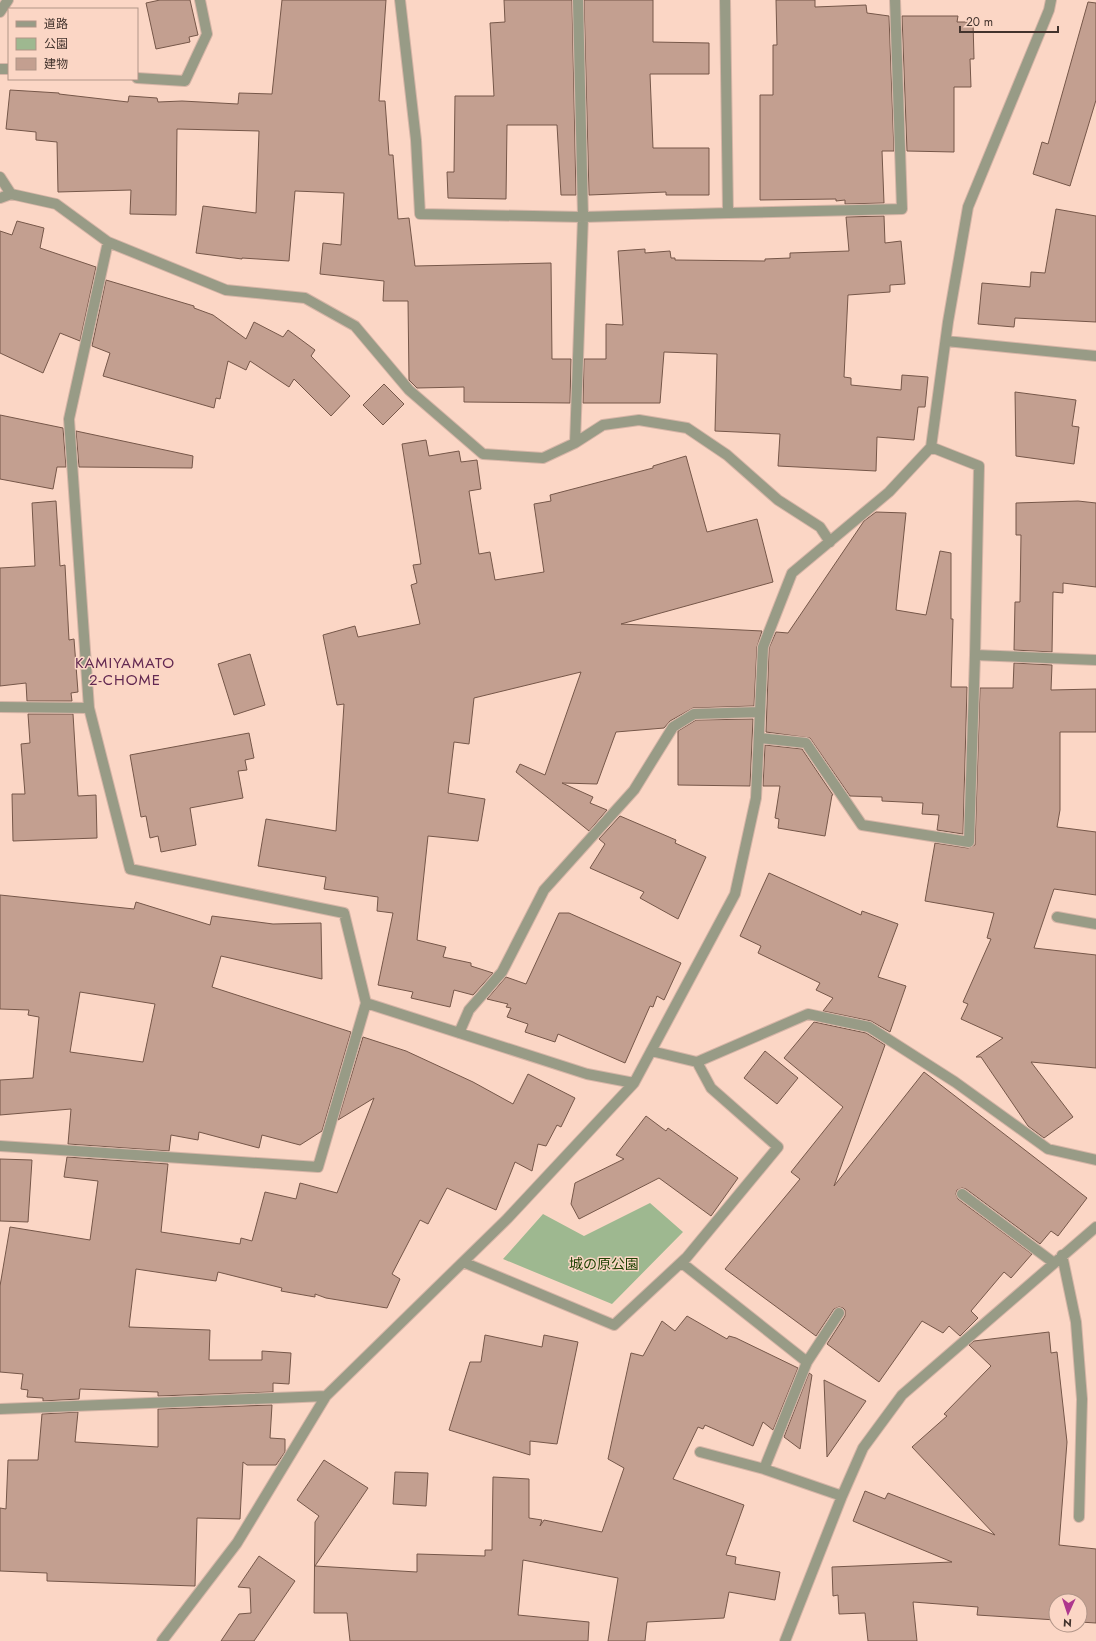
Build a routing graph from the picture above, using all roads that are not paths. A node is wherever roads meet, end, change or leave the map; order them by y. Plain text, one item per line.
1 (8, 0) edge
2 (200, 0) edge
3 (400, 0) edge
4 (578, 0) edge
5 (725, 0) edge
6 (895, 0) edge
7 (1051, 0) edge
8 (0, 12) edge
9 (138, 78) edge
10 (0, 177) edge
11 (11, 194) junction
12 (0, 198) edge
13 (728, 213) junction
14 (583, 217) junction
15 (108, 242) junction
16 (946, 341) junction
17 (1096, 356) edge
18 (575, 442) junction
19 (931, 447) junction
20 (830, 542) junction
21 (975, 655) junction
22 (1096, 660) edge
23 (0, 707) edge
24 (90, 708) junction
25 (760, 712) junction
26 (759, 738) junction
27 (1057, 917) dead end
28 (1096, 924) edge
29 (366, 1003) junction
30 (459, 1033) junction
31 (651, 1051) junction
32 (698, 1062) junction
33 (634, 1083) junction
34 (0, 1146) edge
35 (1096, 1160) edge
36 (962, 1194) dead end
37 (1096, 1226) edge
38 (689, 1255) junction
39 (1062, 1255) junction
40 (463, 1262) junction
41 (1054, 1263) junction
42 (839, 1314) dead end
43 (807, 1362) junction
44 (326, 1396) junction
45 (0, 1410) edge
46 (700, 1452) dead end
47 (764, 1469) junction
48 (842, 1496) junction
49 (1079, 1517) dead end
50 (162, 1641) edge
51 (785, 1641) edge

1 - 8 street
2 - 9 street
3 - 14 street
4 - 14 street
5 - 13 street
6 - 13 street
7 - 16 street
10 - 11 street
11 - 12 street
11 - 15 street
13 - 14 street
14 - 18 street
15 - 18 street
15 - 24 street
16 - 17 street
16 - 19 street
18 - 20 street
19 - 20 street
19 - 21 street
20 - 25 street
21 - 22 street
21 - 26 street
23 - 24 street
24 - 29 street
25 - 26 street
25 - 30 street
26 - 31 street
27 - 28 street
29 - 30 street
29 - 34 street
30 - 33 street
31 - 32 street
31 - 33 street
32 - 35 street
32 - 38 street
33 - 40 street
36 - 41 street
37 - 39 street
38 - 40 street
38 - 43 street
39 - 41 street
39 - 49 street
40 - 44 street
41 - 48 street
42 - 43 street
43 - 47 street
44 - 45 street
44 - 50 street
46 - 47 street
47 - 48 street
48 - 51 street

